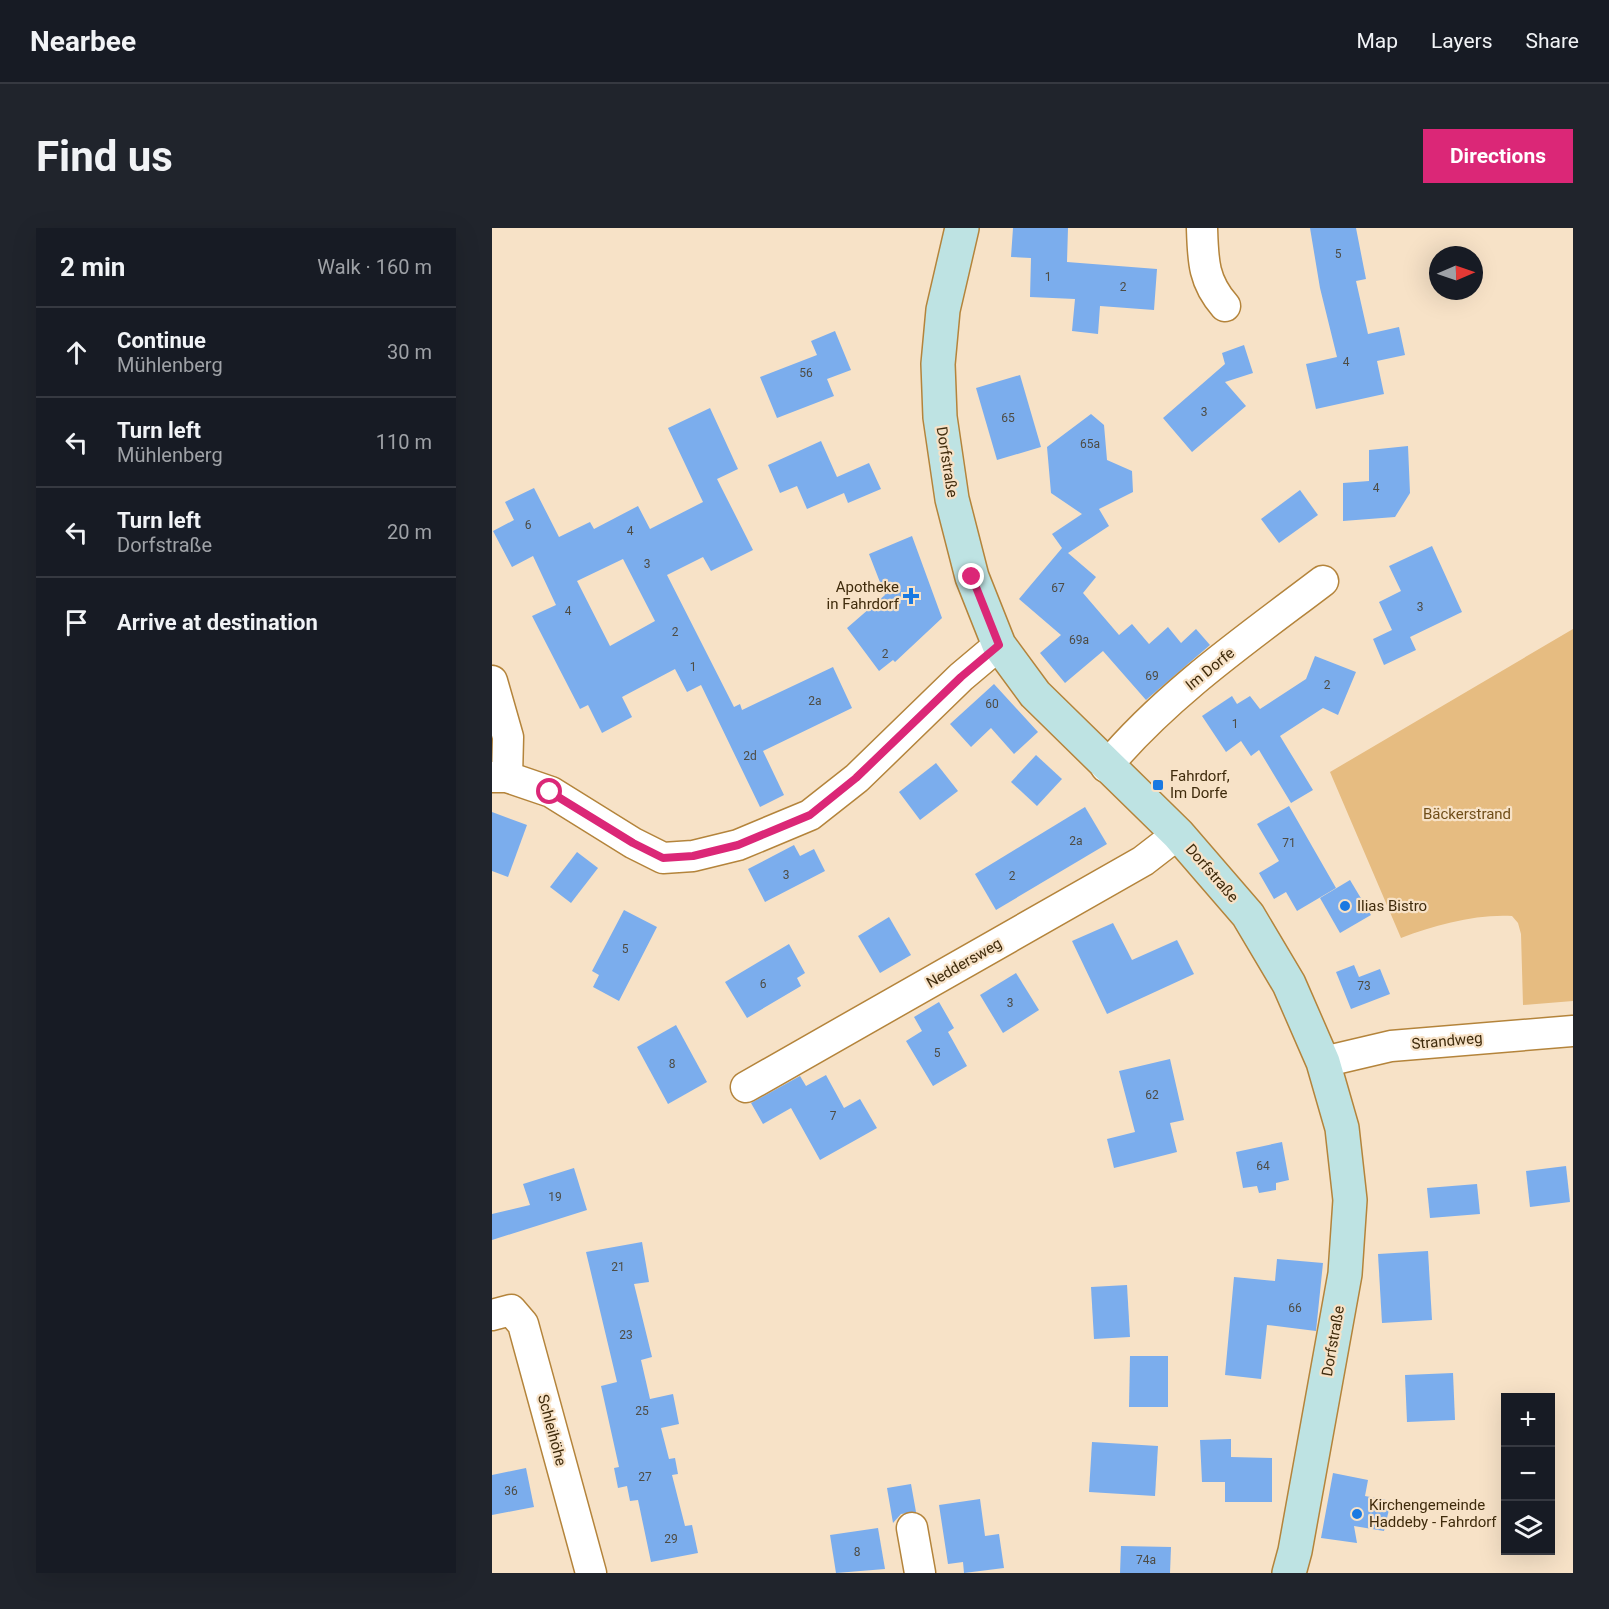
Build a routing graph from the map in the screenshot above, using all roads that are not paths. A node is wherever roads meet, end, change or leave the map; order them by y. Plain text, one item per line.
1 (962, 228) edge
2 (1202, 228) edge
3 (1225, 306) dead end
4 (1323, 581) dead end
5 (999, 645) junction
6 (492, 681) edge
7 (1107, 767) junction
8 (499, 777) edge
9 (1178, 834) junction
10 (1573, 1031) edge
11 (1323, 1062) junction
12 (746, 1087) dead end
13 (492, 1315) edge
14 (912, 1528) dead end
15 (591, 1573) edge
16 (920, 1573) edge
17 (1289, 1573) edge

1 - 5 street, Dorfstraße
2 - 3 street
4 - 7 street, Im Dorfe
5 - 7 street, Dorfstraße
5 - 8 street
6 - 8 street
7 - 9 street, Dorfstraße
9 - 11 street, Dorfstraße
9 - 12 street, Neddersweg
10 - 11 street, Strandweg
11 - 17 street, Dorfstraße
13 - 15 street, Schleihöhe
14 - 16 street

